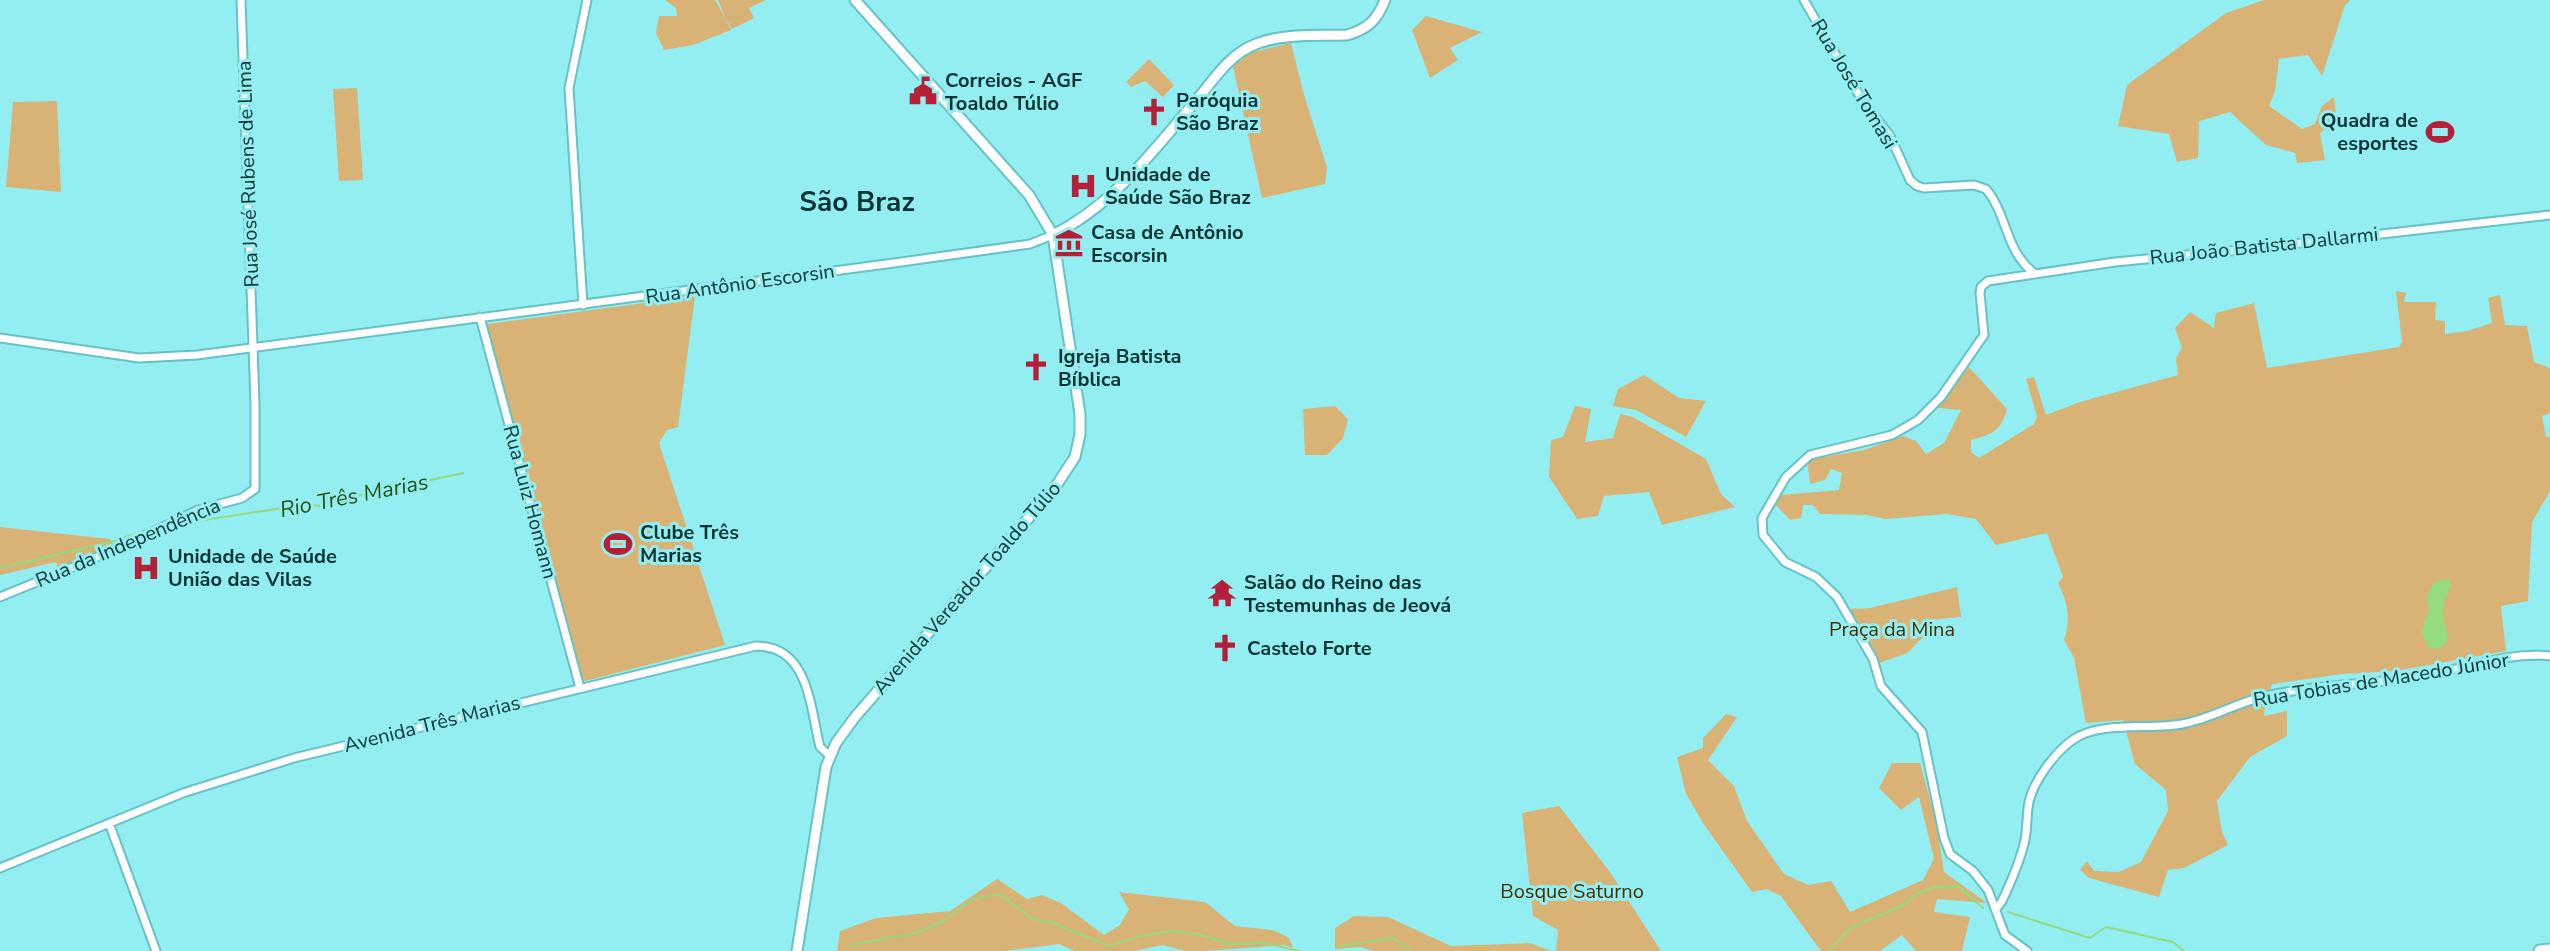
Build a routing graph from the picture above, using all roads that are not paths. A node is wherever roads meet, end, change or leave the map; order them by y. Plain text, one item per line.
1 (241, 0) edge
2 (587, 0) edge
3 (855, 0) edge
4 (1385, 0) edge
5 (1804, 0) edge
6 (2550, 215) edge
7 (1053, 235) junction
8 (2023, 265) junction
9 (2034, 273) junction
10 (2018, 276) junction
11 (583, 305) junction
12 (480, 317) junction
13 (0, 338) edge
14 (253, 348) junction
15 (255, 489) joint
16 (0, 597) edge
17 (2550, 656) edge
18 (580, 688) junction
19 (831, 753) junction
20 (109, 823) junction
21 (0, 868) edge
22 (1996, 909) junction
23 (2550, 950) edge
24 (156, 951) edge
25 (797, 951) edge
26 (2027, 951) edge
27 (2540, 951) edge

1 - 14 street, Rua José Rubens de Lima
2 - 11 street
3 - 7 main road, Avenida Vereador Toaldo Túlio
4 - 7 main road, Rua Antônio Escorsin
5 - 8 street, Rua José Tomasi
6 - 9 street, Rua João Batista Dallarmi
7 - 11 street, Rua Antônio Escorsin
7 - 19 main road, Avenida Vereador Toaldo Túlio
8 - 9 street, Rua José Tomasi
8 - 10 street
9 - 10 street, Rua João Batista Dallarmi
10 - 22 street, Rua João Batista Dallarmi
11 - 12 street, Rua Antônio Escorsin
12 - 14 street, Rua Antônio Escorsin
12 - 18 street, Rua Luiz Homann
13 - 14 street, Rua Antônio Escorsin
14 - 15 street, Rua José Rubens de Lima
15 - 16 street, Rua da Independência
17 - 22 street, Rua Tobias de Macedo Júnior
18 - 19 street, Avenida Três Marias
18 - 20 street, Avenida Três Marias
19 - 25 main road, Avenida Vereador Toaldo Túlio
20 - 21 street, Avenida Três Marias
20 - 24 street
22 - 26 street
23 - 27 highway

